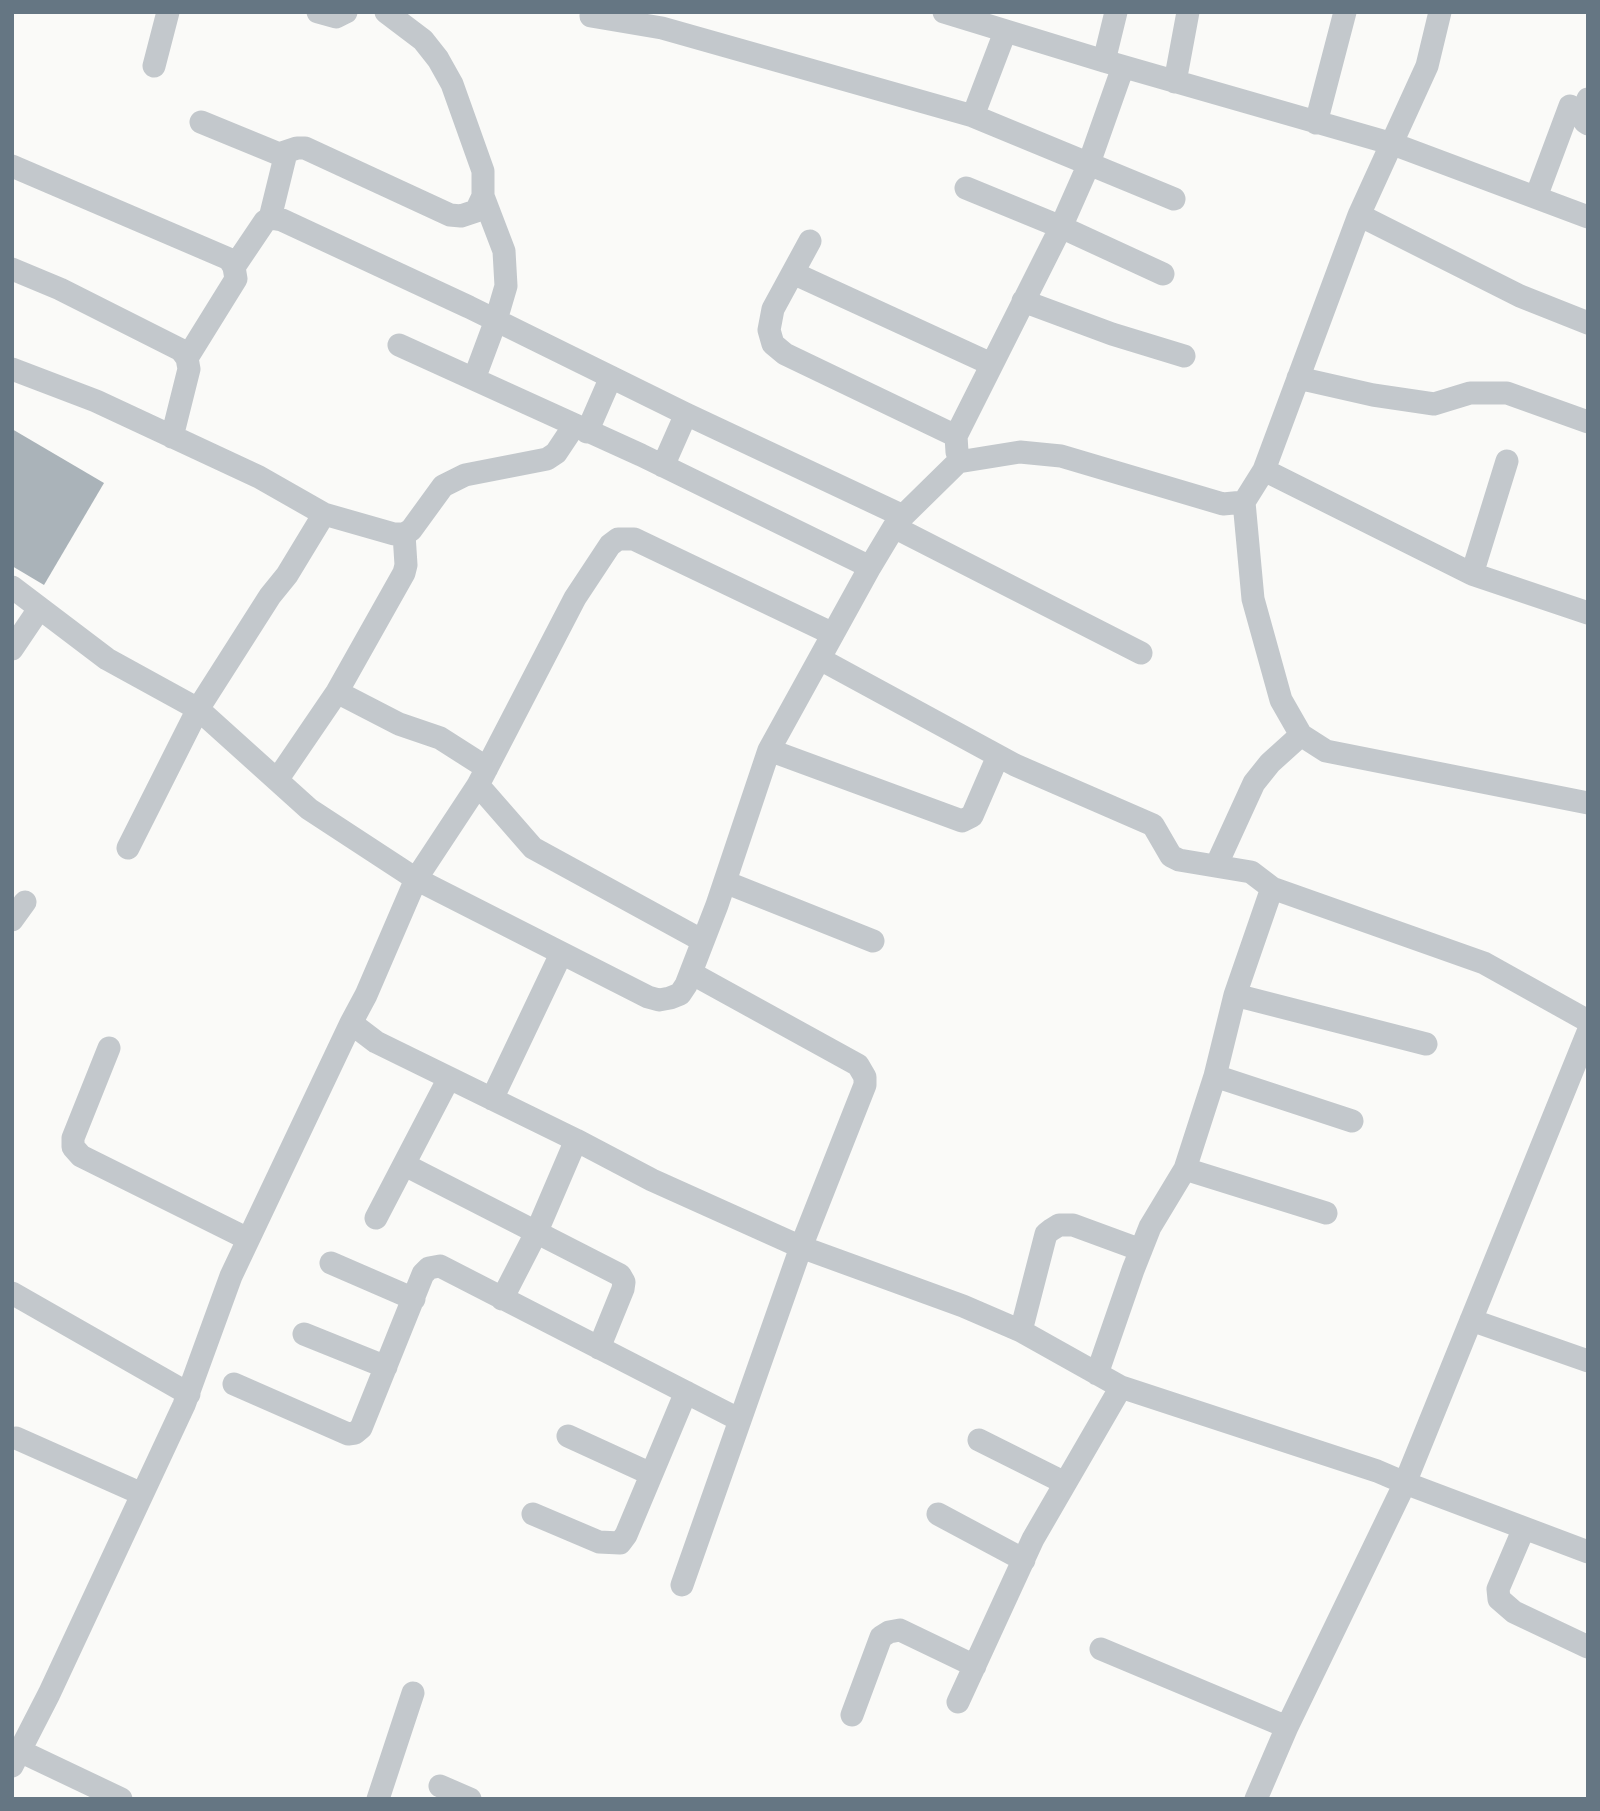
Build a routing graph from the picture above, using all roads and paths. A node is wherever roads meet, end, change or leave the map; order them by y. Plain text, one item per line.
1 (168, 12) edge
2 (318, 12) edge
3 (346, 12) edge
4 (386, 12) edge
5 (944, 12) edge
6 (1116, 12) edge
7 (1188, 12) edge
8 (1345, 12) edge
9 (1440, 12) edge
10 (591, 16) dead end
11 (977, 17) edge
12 (1005, 32) junction
13 (1113, 64) junction
14 (154, 66) dead end
15 (1175, 82) junction
16 (1579, 102) edge
17 (973, 117) junction
18 (201, 122) dead end
19 (1316, 123) junction
20 (1588, 124) edge
21 (1393, 144) junction
22 (286, 153) junction
23 (12, 166) edge
24 (1088, 166) junction
25 (967, 188) dead end
26 (483, 196) junction
27 (1536, 197) junction
28 (1174, 199) dead end
29 (1359, 215) junction
30 (1588, 217) edge
31 (270, 218) junction
32 (1061, 227) junction
33 (810, 241) dead end
34 (234, 267) junction
35 (12, 269) edge
36 (793, 273) junction
37 (1163, 274) dead end
38 (1023, 301) junction
39 (496, 320) junction
40 (1588, 323) edge
41 (399, 345) dead end
42 (1184, 356) dead end
43 (187, 358) junction
44 (990, 364) junction
45 (12, 369) edge
46 (611, 377) junction
47 (1298, 378) junction
48 (474, 380) junction
49 (686, 414) junction
50 (1588, 422) edge
51 (581, 429) junction
52 (172, 436) junction
53 (956, 436) junction
54 (1507, 461) dead end
55 (958, 462) junction
56 (663, 466) junction
57 (1264, 470) junction
58 (1244, 502) junction
59 (324, 514) junction
60 (899, 522) junction
61 (404, 534) junction
62 (870, 567) junction
63 (1472, 574) junction
64 (12, 587) edge
65 (40, 609) junction
66 (1588, 613) edge
67 (833, 634) junction
68 (12, 649) edge
69 (1141, 653) dead end
70 (820, 659) junction
71 (337, 692) junction
72 (198, 709) junction
73 (1301, 735) junction
74 (769, 750) junction
75 (998, 756) junction
76 (482, 776) junction
77 (276, 780) junction
78 (1588, 803) edge
79 (128, 848) dead end
80 (1216, 866) junction
81 (416, 879) junction
82 (725, 882) junction
83 (1272, 888) junction
84 (703, 941) junction
85 (873, 941) dead end
86 (561, 954) junction
87 (691, 973) junction
88 (1235, 995) junction
89 (1588, 1021) edge
90 (351, 1023) junction
91 (1588, 1032) edge
92 (1426, 1044) dead end
93 (109, 1048) dead end
94 (1214, 1076) junction
95 (449, 1078) junction
96 (492, 1099) junction
97 (1352, 1121) dead end
98 (576, 1140) junction
99 (405, 1165) junction
100 (1185, 1169) junction
101 (1326, 1213) dead end
102 (376, 1218) dead end
103 (537, 1231) junction
104 (248, 1238) junction
105 (801, 1247) junction
106 (1141, 1250) junction
107 (331, 1263) dead end
108 (12, 1293) edge
109 (502, 1298) junction
110 (414, 1299) junction
111 (1471, 1320) junction
112 (1021, 1331) junction
113 (304, 1334) dead end
114 (598, 1348) junction
115 (1588, 1361) edge
116 (386, 1367) junction
117 (1097, 1374) junction
118 (234, 1384) dead end
119 (1121, 1387) junction
120 (686, 1392) junction
121 (189, 1394) junction
122 (740, 1420) junction
123 (568, 1436) dead end
124 (16, 1438) dead end
125 (979, 1440) dead end
126 (652, 1474) junction
127 (1065, 1483) junction
128 (1405, 1483) junction
129 (142, 1494) junction
130 (533, 1514) dead end
131 (938, 1514) dead end
132 (1524, 1528) junction
133 (1588, 1552) edge
134 (1024, 1560) junction
135 (682, 1585) dead end
136 (1588, 1647) edge
137 (1101, 1649) dead end
138 (975, 1666) junction
139 (413, 1693) dead end
140 (958, 1702) dead end
141 (852, 1715) dead end
142 (1287, 1727) junction
143 (16, 1758) edge
144 (440, 1786) dead end
145 (121, 1799) edge
146 (379, 1799) edge
147 (470, 1799) edge
148 (1256, 1799) edge

1 - 14 street
2 - 3 street
4 - 26 street
5 - 11 street
6 - 13 street
7 - 15 street
8 - 19 street
9 - 21 street
10 - 17 street
11 - 12 street
12 - 13 street
12 - 17 street
13 - 15 street
13 - 24 street
15 - 19 street
16 - 20 street
16 - 27 street
17 - 24 street
18 - 22 street
19 - 21 street
21 - 27 street
21 - 29 street
22 - 26 street
22 - 31 street
23 - 34 street
24 - 28 street
24 - 32 street
25 - 32 street
26 - 39 street
27 - 30 street
29 - 40 street
29 - 47 street
31 - 34 street
31 - 39 street
32 - 37 street
32 - 38 street
33 - 36 street
34 - 43 street
35 - 43 street
36 - 44 street
36 - 53 street
38 - 42 street
38 - 44 street
39 - 46 street
39 - 48 street
41 - 48 street
43 - 52 street
44 - 53 street
45 - 52 street
46 - 49 street
46 - 51 street
47 - 50 street
47 - 57 street
48 - 51 street
49 - 56 street
49 - 60 street
51 - 56 street
51 - 61 street
52 - 59 street
53 - 55 street
54 - 63 street
55 - 58 street
55 - 60 street
56 - 62 street
57 - 58 street
57 - 63 street
58 - 73 street
59 - 61 street
59 - 72 street
60 - 62 street
60 - 69 street
61 - 71 street
62 - 67 street
63 - 66 street
64 - 65 street
65 - 68 street
65 - 72 street
67 - 70 street
67 - 76 street
70 - 74 street
70 - 75 street
71 - 76 street
71 - 77 street
72 - 77 street
72 - 79 street
73 - 78 street
73 - 80 street
74 - 75 street
74 - 82 street
75 - 80 street
76 - 81 street
76 - 84 street
77 - 81 street
80 - 83 street
81 - 86 street
81 - 90 street
82 - 84 street
82 - 85 street
83 - 88 street
83 - 89 street
84 - 87 street
86 - 87 street
86 - 96 street
87 - 105 street
88 - 92 street
88 - 94 street
90 - 95 street
90 - 104 street
91 - 111 street
93 - 104 street
94 - 97 street
94 - 100 street
95 - 96 street
95 - 99 street
96 - 98 street
98 - 103 street
98 - 105 street
99 - 102 street
99 - 103 street
100 - 101 street
100 - 106 street
103 - 109 street
103 - 114 street
104 - 121 street
105 - 112 street
105 - 122 street
106 - 112 street
106 - 117 street
107 - 110 street
108 - 121 street
109 - 110 street
109 - 114 street
110 - 116 street
111 - 115 street
111 - 128 street
112 - 117 street
113 - 116 street
114 - 120 street
116 - 118 street
117 - 119 street
119 - 127 street
119 - 128 street
120 - 122 street
120 - 126 street
121 - 129 street
122 - 135 street
123 - 126 street
124 - 129 street
125 - 127 street
126 - 130 street
127 - 134 street
128 - 132 street
128 - 142 street
129 - 143 street
131 - 134 street
132 - 133 street
132 - 136 street
134 - 138 street
137 - 142 street
138 - 140 street
138 - 141 street
139 - 146 street
142 - 148 street
143 - 145 street
144 - 147 street

